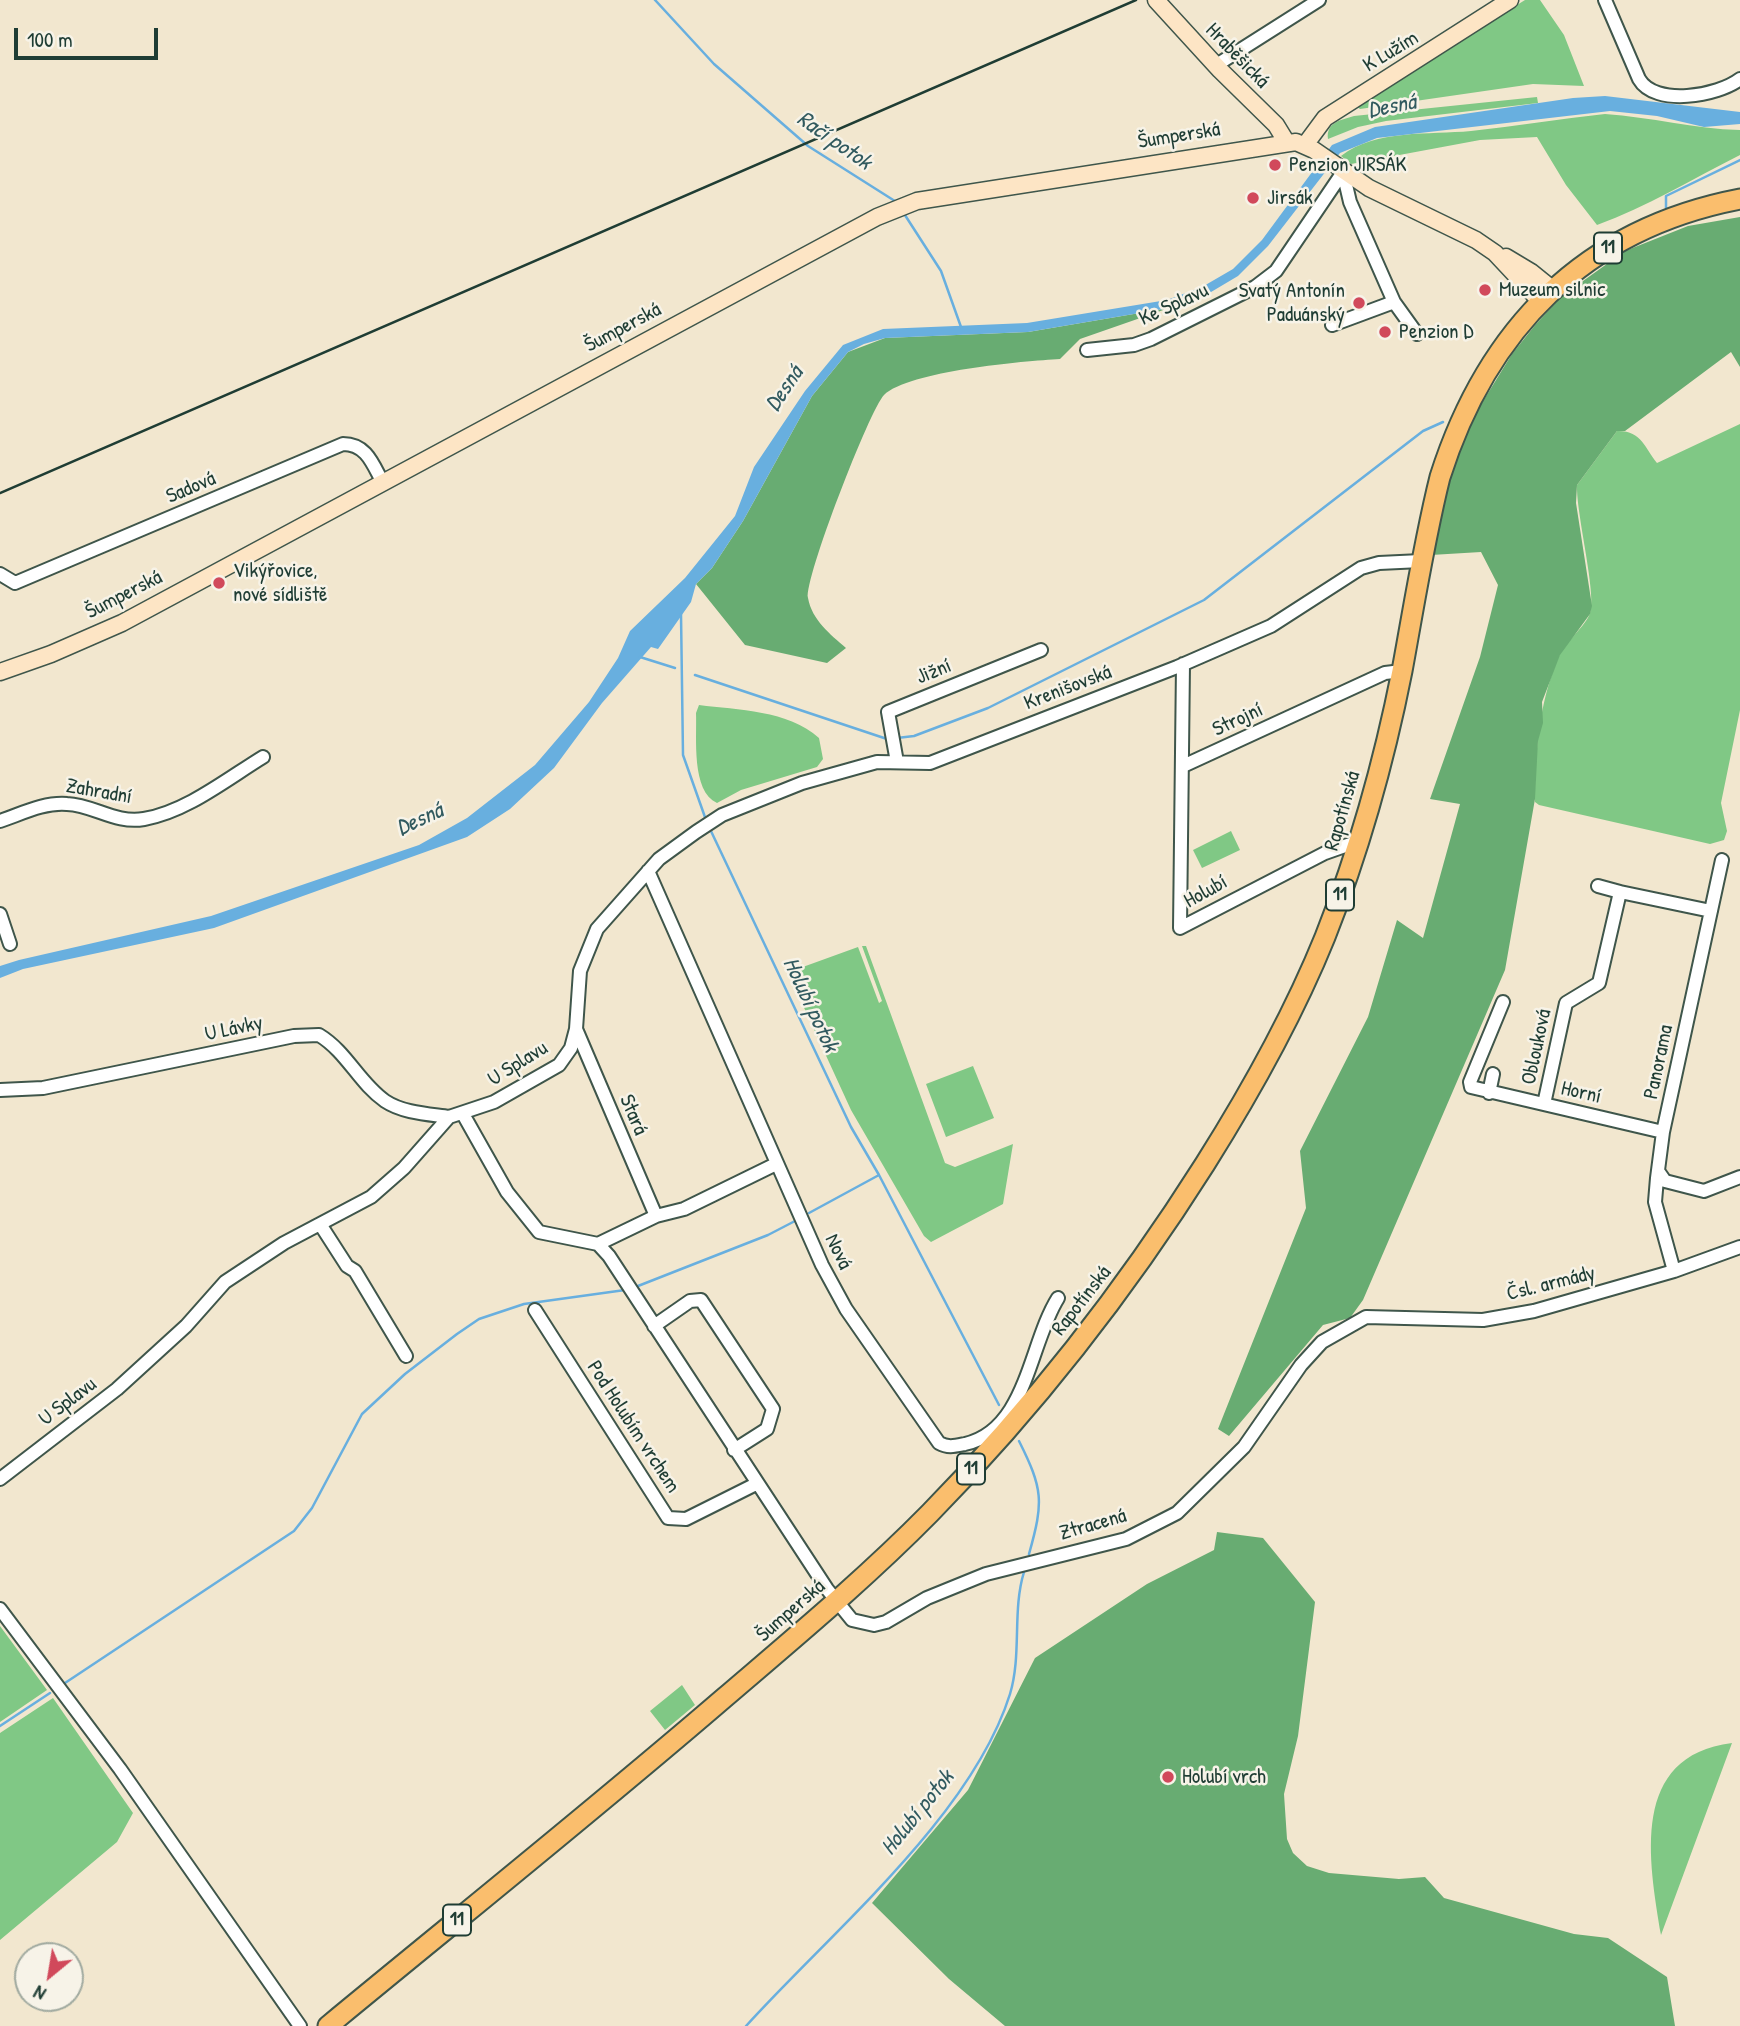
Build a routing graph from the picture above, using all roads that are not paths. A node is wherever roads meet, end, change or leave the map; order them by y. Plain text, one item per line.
1 (1156, 0) edge
2 (1319, 0) edge
3 (1605, 0) edge
4 (1501, 3) edge
5 (1215, 66) junction
6 (1740, 79) edge
7 (1287, 142) junction
8 (1312, 149) junction
9 (1339, 169) junction
10 (1740, 199) edge
11 (1546, 295) junction
12 (1394, 302) junction
13 (1332, 325) dead end
14 (1417, 334) dead end
15 (1087, 350) dead end
16 (383, 483) junction
17 (1420, 561) junction
18 (0, 573) edge
19 (1041, 650) dead end
20 (1183, 664) junction
21 (0, 671) edge
22 (1402, 671) junction
23 (262, 757) dead end
24 (897, 762) junction
25 (1183, 766) junction
26 (716, 819) joint
27 (0, 821) edge
28 (1359, 841) junction
29 (1722, 860) dead end
30 (648, 871) junction
31 (1598, 886) dead end
32 (1620, 892) junction
33 (1711, 911) junction
34 (0, 914) edge
35 (10, 943) dead end
36 (1503, 1002) dead end
37 (576, 1029) junction
38 (1493, 1074) dead end
39 (0, 1090) edge
40 (1489, 1093) junction
41 (1544, 1104) junction
42 (463, 1114) junction
43 (449, 1117) junction
44 (1663, 1132) junction
45 (776, 1164) junction
46 (1658, 1171) junction
47 (1740, 1177) edge
48 (656, 1216) junction
49 (320, 1224) junction
50 (597, 1244) junction
51 (1740, 1247) edge
52 (1674, 1271) junction
53 (1058, 1298) dead end
54 (535, 1310) dead end
55 (1366, 1317) joint
56 (654, 1326) junction
57 (406, 1356) dead end
58 (1011, 1426) joint
59 (734, 1450) junction
60 (0, 1479) edge
61 (757, 1484) junction
62 (836, 1602) junction
63 (0, 1609) edge
64 (300, 2026) edge
65 (328, 2026) edge

1 - 5 street, Hraběšická
2 - 5 street
3 - 6 street
4 - 8 street, K Lužím
5 - 7 street, Hraběšická
7 - 8 street, Šumperská
7 - 16 street, Šumperská
8 - 9 street
9 - 11 street
9 - 12 street
9 - 15 street, Ke Splavu
10 - 11 main road, Rapotínská / 11
11 - 17 main road, Rapotínská / 11
12 - 13 street
12 - 14 street
16 - 18 street, Sadová
16 - 21 street, Šumperská
17 - 20 street, Krenišovská
17 - 22 main road, Rapotínská / 11
19 - 24 street, Jižní
20 - 24 street, Krenišovská
20 - 25 street, Strojní
22 - 25 street, Strojní
22 - 28 main road, Rapotínská / 11
23 - 27 street, Zahradní
24 - 26 street, Krenišovská
25 - 28 street, Holubí
26 - 30 street, U Splavu
28 - 58 main road, Rapotínská / 11
29 - 33 street, Panorama
30 - 37 street, U Splavu
30 - 45 street, Nová
31 - 32 street
32 - 33 street
32 - 41 street, Oblouková
33 - 44 street, Panorama
34 - 35 street
36 - 40 street
37 - 42 street, U Splavu
37 - 48 street, Stará
38 - 40 street
39 - 43 street, U Lávky
40 - 41 street, Horní
41 - 44 street, Horní
42 - 43 street, U Splavu
42 - 50 street
43 - 49 street, U Splavu
44 - 46 street, Panorama
45 - 48 street
45 - 53 street, Nová
46 - 47 street
46 - 52 street, Panorama
48 - 50 street
49 - 57 street
49 - 60 street, U Splavu
50 - 56 street
51 - 52 street, Čsl. armády
52 - 55 street, Čsl. armády
54 - 61 street, Pod Holubím vrchem
55 - 62 street, Ztracená
56 - 59 street
56 - 59 street
58 - 62 main road, Šumperská / 11
59 - 61 street
61 - 62 street
62 - 65 main road, Šumperská / 11
63 - 64 street

